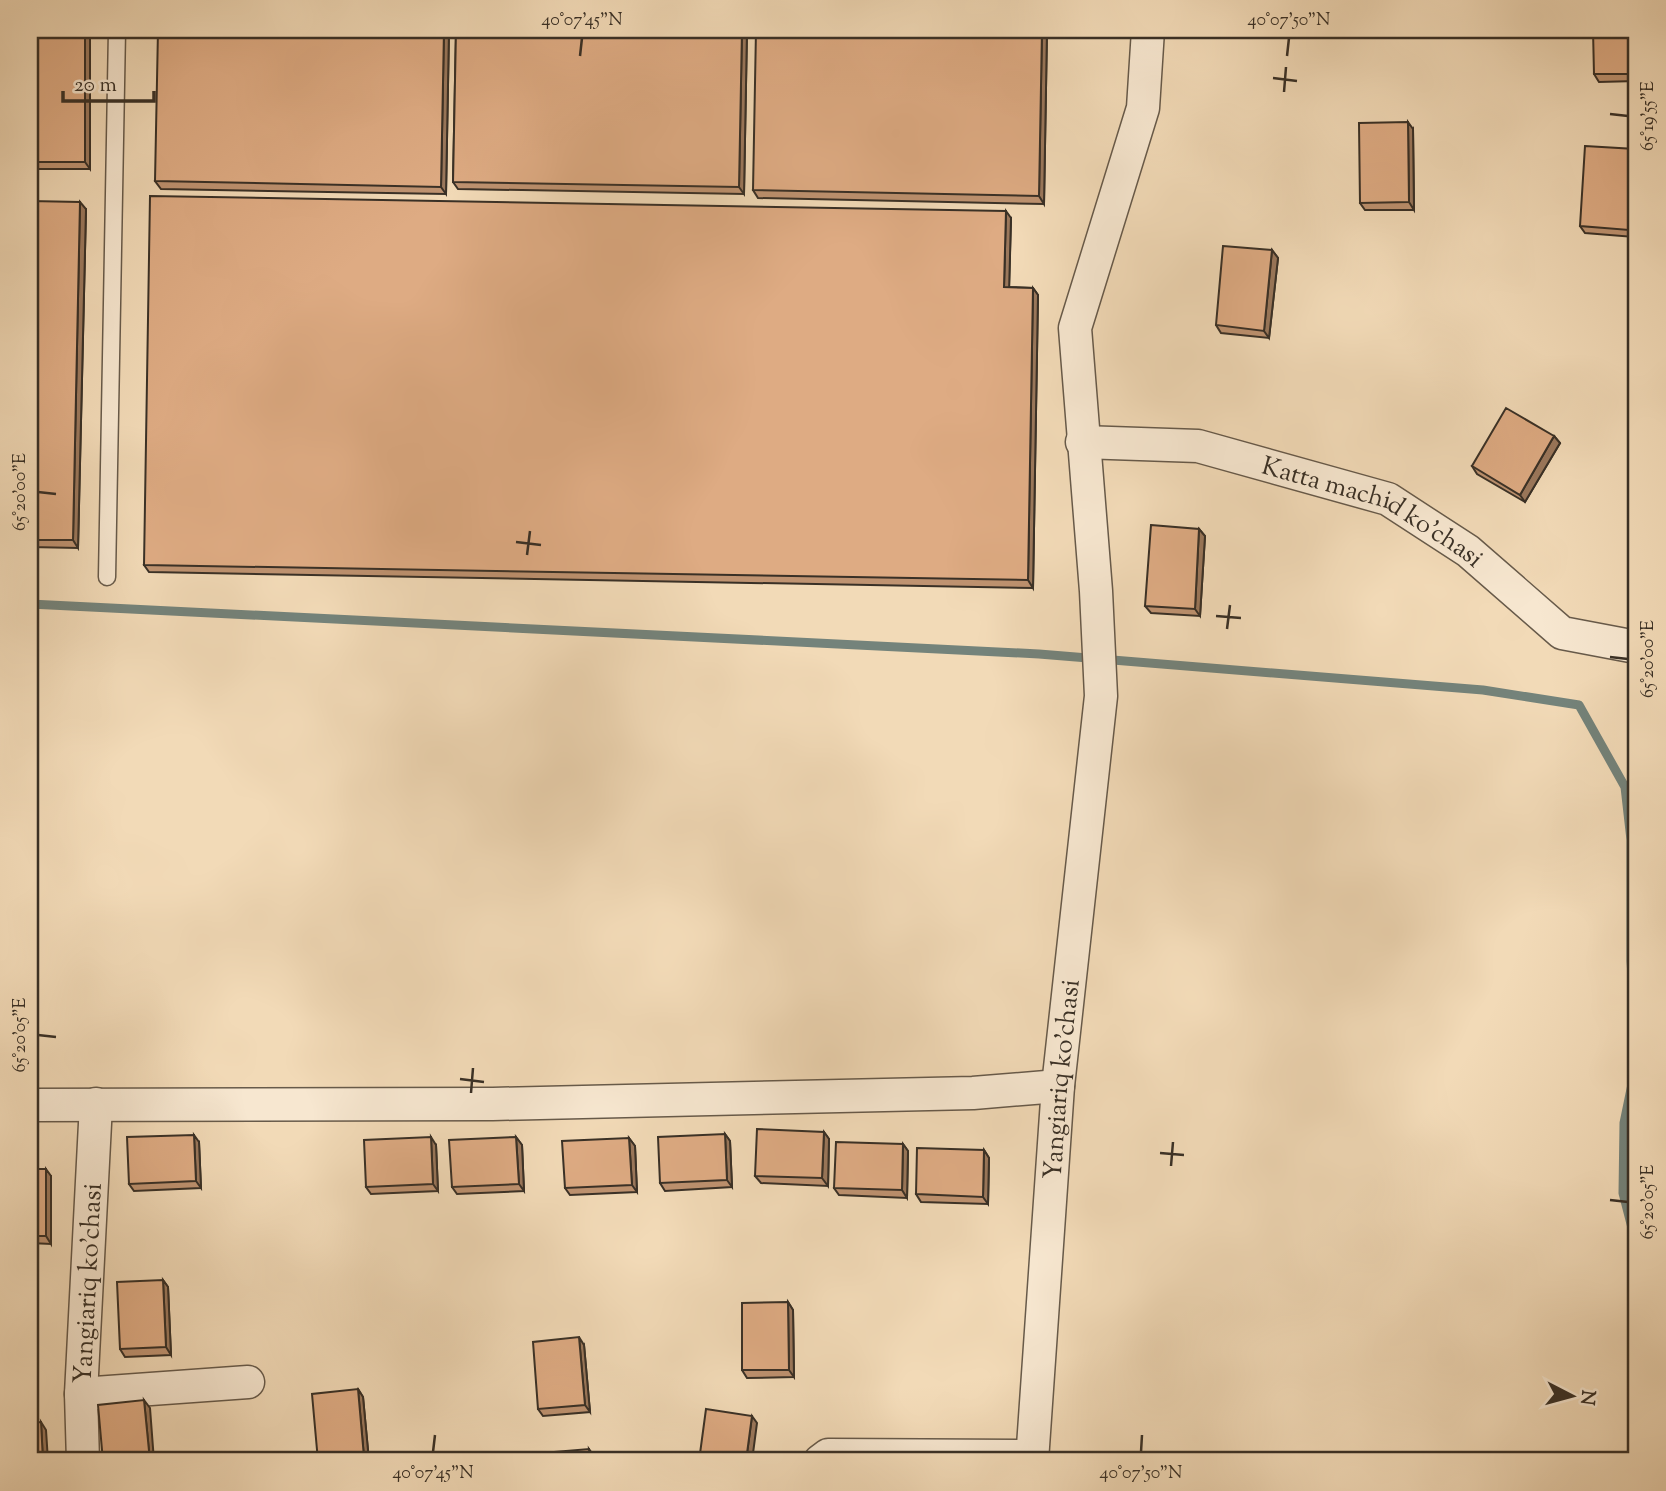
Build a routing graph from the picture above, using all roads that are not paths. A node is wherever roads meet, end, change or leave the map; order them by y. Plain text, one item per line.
1 (117, 30) edge
2 (1148, 30) edge
3 (1083, 442) junction
4 (107, 577) dead end
5 (1636, 647) edge
6 (1058, 1086) junction
7 (96, 1104) junction
8 (30, 1105) edge
9 (247, 1382) dead end
10 (81, 1394) junction
11 (1032, 1458) edge
12 (83, 1461) edge
13 (820, 1461) edge

1 - 4 lane
2 - 3 street
3 - 5 street, Katta machid ko'chasi
3 - 6 street, Yangiariq ko'chasi
6 - 7 street
6 - 11 street, Yangiariq ko'chasi
7 - 8 street
7 - 10 street, Yangiariq ko'chasi
9 - 10 street
10 - 12 street, Yangiariq ko'chasi
11 - 13 street

